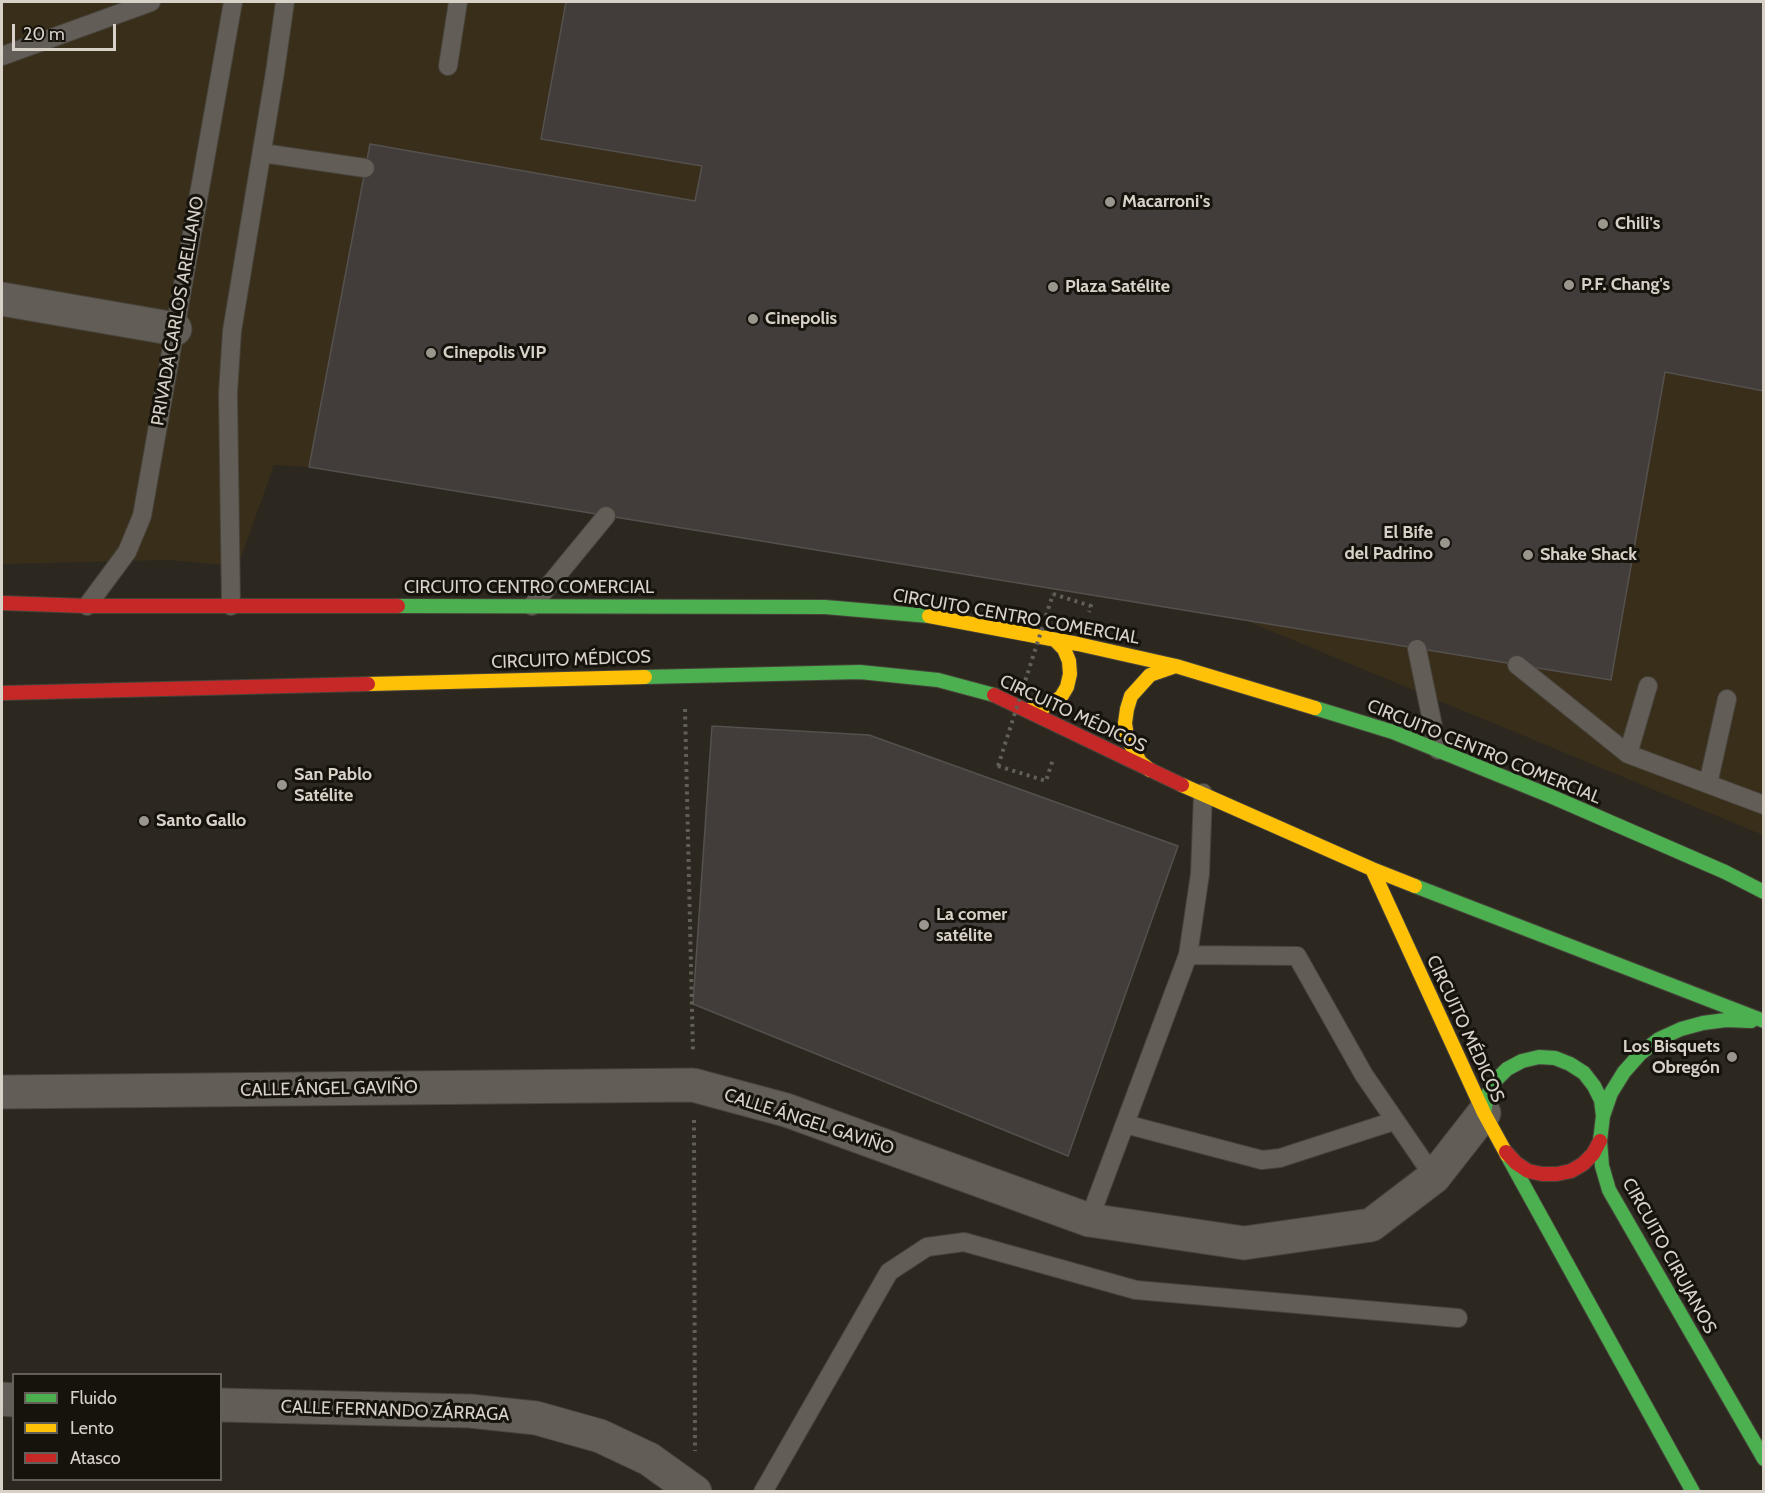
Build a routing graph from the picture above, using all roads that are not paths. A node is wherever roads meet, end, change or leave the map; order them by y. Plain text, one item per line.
1 (151, 2) edge
2 (233, 2) edge
3 (285, 2) edge
4 (458, 2) edge
5 (2, 56) edge
6 (448, 66) dead end
7 (262, 153) junction
8 (365, 168) dead end
9 (2, 299) edge
10 (175, 329) junction
11 (606, 516) dead end
12 (2, 603) edge
13 (87, 606) junction
14 (231, 606) junction
15 (532, 606) junction
16 (1055, 640) junction
17 (1417, 649) dead end
18 (1517, 665) dead end
19 (1176, 666) junction
20 (1648, 686) dead end
21 (2, 693) edge
22 (1727, 699) dead end
23 (1029, 710) junction
24 (1438, 750) junction
25 (1628, 754) junction
26 (1151, 771) junction
27 (1708, 784) junction
28 (1203, 793) junction
29 (1764, 805) edge
30 (1372, 869) junction
31 (1764, 892) edge
32 (1188, 955) junction
33 (1764, 1022) edge
34 (2, 1092) edge
35 (1484, 1113) junction
36 (1603, 1116) junction
37 (1394, 1121) junction
38 (1125, 1124) junction
39 (1600, 1141) junction
40 (1501, 1146) junction
41 (1434, 1177) junction
42 (1089, 1221) junction
43 (1458, 1318) dead end
44 (222, 1405) edge
45 (1764, 1459) edge
46 (695, 1491) edge
47 (763, 1491) edge
48 (1693, 1491) edge

1 - 5 lane
2 - 10 lane, PRIVADA CARLOS ARELLANO
3 - 7 lane
4 - 6 lane
7 - 8 lane
7 - 14 lane
9 - 10 street
10 - 13 lane, PRIVADA CARLOS ARELLANO
11 - 15 lane
12 - 13 main road, CIRCUITO CENTRO COMERCIAL
13 - 14 main road, CIRCUITO CENTRO COMERCIAL
14 - 15 main road, CIRCUITO CENTRO COMERCIAL
15 - 16 main road, CIRCUITO CENTRO COMERCIAL
16 - 19 main road, CIRCUITO CENTRO COMERCIAL
16 - 23 main road
17 - 24 lane
18 - 25 lane
19 - 24 main road, CIRCUITO CENTRO COMERCIAL
19 - 26 main road
20 - 25 lane
21 - 23 main road, CIRCUITO MÉDICOS
22 - 27 lane
23 - 26 main road, CIRCUITO MÉDICOS
24 - 31 main road, CIRCUITO CENTRO COMERCIAL
25 - 27 lane
26 - 28 main road, CIRCUITO MÉDICOS
27 - 29 lane
28 - 30 main road, CIRCUITO MÉDICOS
28 - 32 lane
30 - 33 main road, CIRCUITO CIRUJANOS
30 - 35 main road, CIRCUITO MÉDICOS
32 - 37 lane
32 - 38 lane
33 - 36 main road, CIRCUITO CIRUJANOS
34 - 42 street, CALLE ÁNGEL GAVIÑO
35 - 36 main road
35 - 40 main road, CIRCUITO MÉDICOS
35 - 41 street, CALLE ÁNGEL GAVIÑO
36 - 39 main road, CIRCUITO CIRUJANOS
37 - 38 lane
37 - 41 lane
38 - 42 lane
39 - 40 main road
39 - 45 main road, CIRCUITO CIRUJANOS
40 - 48 main road, CIRCUITO MÉDICOS
41 - 42 street, CALLE ÁNGEL GAVIÑO
43 - 47 lane
44 - 46 street, CALLE FERNANDO ZÁRRAGA

